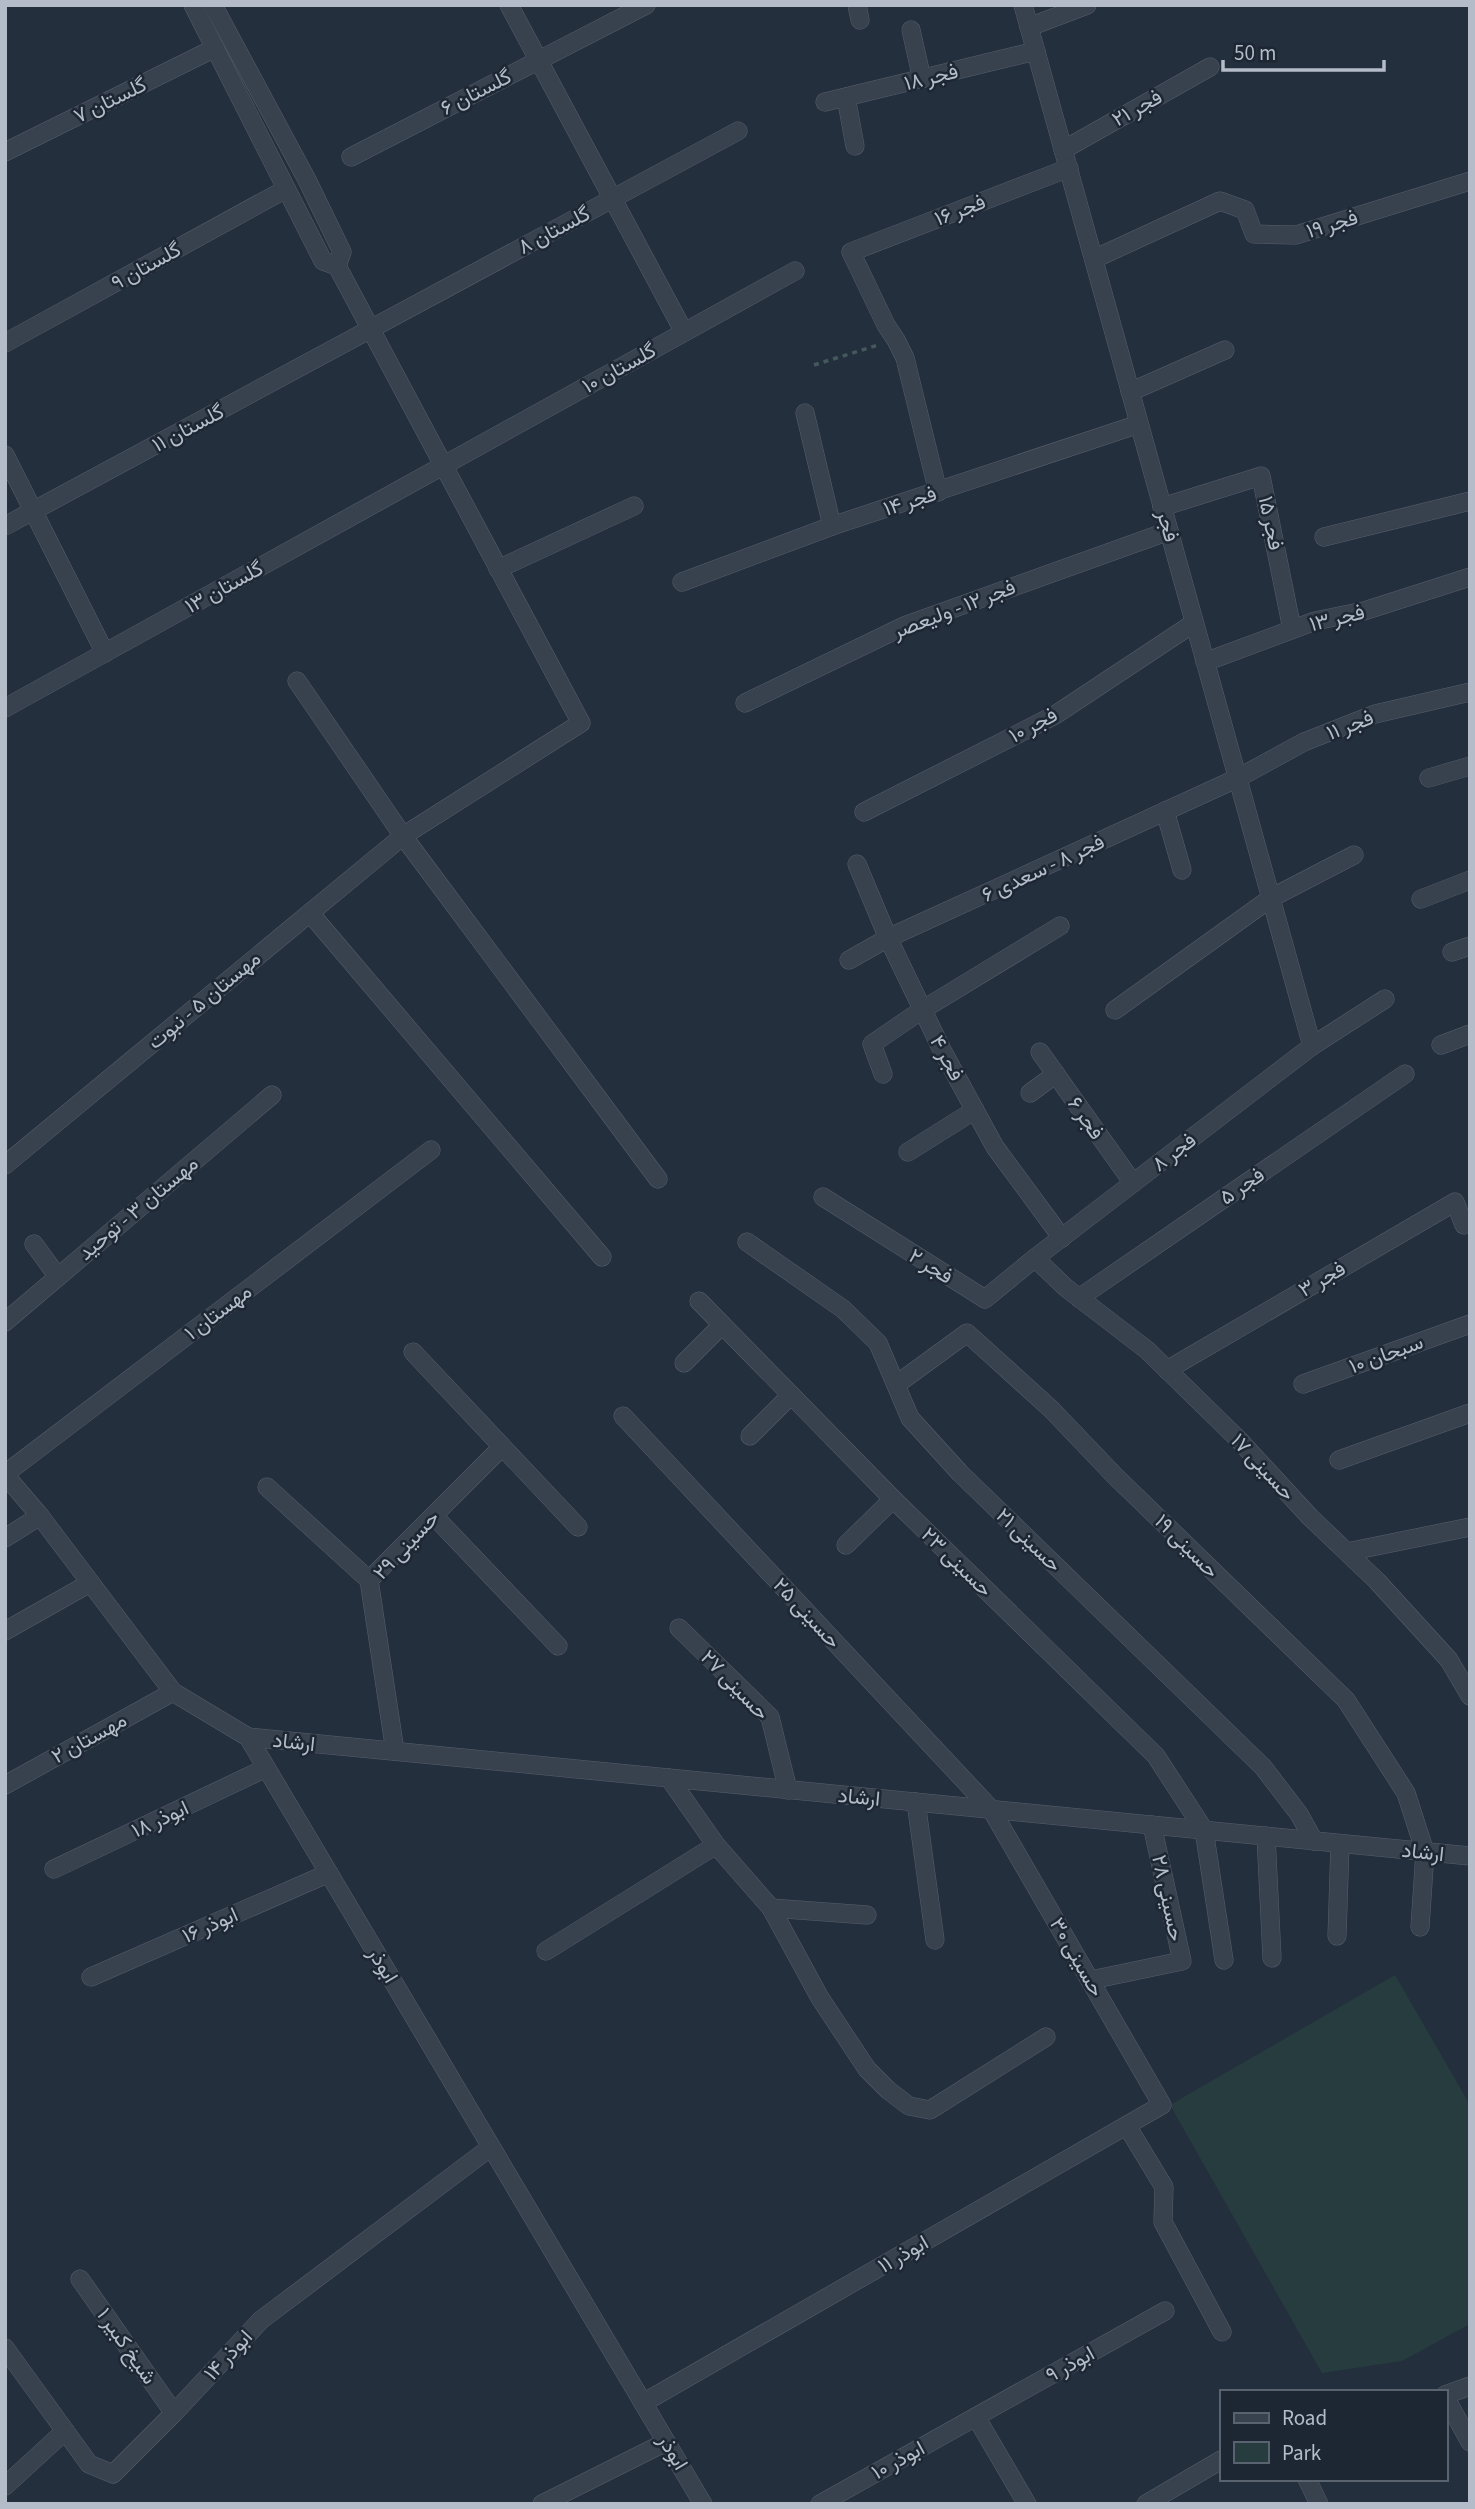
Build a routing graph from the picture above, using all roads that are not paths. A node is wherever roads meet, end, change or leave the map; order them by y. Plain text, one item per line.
1 (193, 5) edge
2 (214, 5) edge
3 (509, 5) edge
4 (646, 5) edge
5 (1023, 5) edge
6 (1087, 5) edge
7 (1029, 27) junction
8 (911, 30) dead end
9 (215, 48) junction
10 (1036, 51) junction
11 (539, 60) junction
12 (1210, 67) dead end
13 (922, 79) junction
14 (846, 97) junction
15 (825, 102) dead end
16 (738, 131) dead end
17 (855, 146) dead end
18 (1063, 150) junction
19 (5, 152) edge
20 (351, 157) dead end
21 (1069, 168) junction
22 (1470, 181) edge
23 (286, 189) junction
24 (612, 199) junction
25 (1094, 259) junction
26 (337, 266) junction
27 (795, 271) dead end
28 (371, 329) junction
29 (684, 332) junction
30 (5, 343) edge
31 (1225, 350) dead end
32 (1130, 392) junction
33 (806, 413) dead end
34 (1139, 424) junction
35 (5, 455) edge
36 (443, 466) junction
37 (939, 492) junction
38 (1470, 501) edge
39 (634, 506) dead end
40 (1162, 506) junction
41 (33, 511) junction
42 (5, 526) edge
43 (832, 526) junction
44 (1169, 531) junction
45 (1324, 537) dead end
46 (499, 569) junction
47 (1470, 577) edge
48 (682, 582) dead end
49 (1194, 623) junction
50 (1292, 629) junction
51 (105, 653) junction
52 (1205, 662) junction
53 (297, 681) dead end
54 (1470, 692) edge
55 (745, 703) dead end
56 (5, 708) edge
57 (1470, 766) edge
58 (1238, 778) junction
59 (1429, 778) dead end
60 (1165, 811) junction
61 (863, 812) dead end
62 (403, 836) junction
63 (1354, 855) dead end
64 (858, 864) dead end
65 (1182, 870) dead end
66 (1470, 880) edge
67 (1271, 898) junction
68 (1421, 899) dead end
69 (310, 912) junction
70 (1060, 926) dead end
71 (888, 938) junction
72 (1470, 946) edge
73 (1452, 952) dead end
74 (849, 960) dead end
75 (1385, 999) dead end
76 (922, 1010) junction
77 (1115, 1010) dead end
78 (1470, 1034) edge
79 (1441, 1045) dead end
80 (1312, 1046) junction
81 (1040, 1052) dead end
82 (883, 1074) dead end
83 (1056, 1074) junction
84 (1405, 1074) dead end
85 (1030, 1093) dead end
86 (272, 1095) dead end
87 (975, 1110) junction
88 (431, 1150) dead end
89 (908, 1152) dead end
90 (5, 1165) edge
91 (658, 1179) dead end
92 (1133, 1183) junction
93 (823, 1197) dead end
94 (1464, 1225) dead end
95 (1062, 1238) junction
96 (747, 1242) dead end
97 (34, 1244) dead end
98 (602, 1257) dead end
99 (1035, 1258) junction
100 (58, 1277) junction
101 (1079, 1297) junction
102 (699, 1301) dead end
103 (5, 1322) edge
104 (1470, 1324) edge
105 (722, 1325) junction
106 (413, 1352) dead end
107 (684, 1363) dead end
108 (1167, 1370) junction
109 (897, 1384) junction
110 (1303, 1384) dead end
111 (790, 1396) junction
112 (1470, 1413) edge
113 (623, 1416) dead end
114 (750, 1436) dead end
115 (502, 1447) junction
116 (1339, 1460) dead end
117 (5, 1474) edge
118 (267, 1487) dead end
119 (893, 1499) junction
120 (40, 1516) junction
121 (434, 1516) junction
122 (578, 1527) dead end
123 (1470, 1527) edge
124 (5, 1538) edge
125 (846, 1545) dead end
126 (1348, 1552) junction
127 (369, 1580) junction
128 (90, 1583) junction
129 (679, 1628) dead end
130 (5, 1630) edge
131 (558, 1646) dead end
132 (173, 1692) junction
133 (1470, 1696) edge
134 (248, 1737) junction
135 (395, 1751) junction
136 (266, 1768) junction
137 (669, 1778) junction
138 (5, 1785) edge
139 (788, 1790) junction
140 (916, 1802) junction
141 (991, 1810) junction
142 (1152, 1825) junction
143 (1204, 1830) junction
144 (1266, 1836) junction
145 (1314, 1841) junction
146 (1340, 1844) junction
147 (716, 1845) junction
148 (1425, 1852) junction
149 (1470, 1856) edge
150 (54, 1869) dead end
151 (329, 1873) junction
152 (771, 1908) junction
153 (867, 1915) dead end
154 (1420, 1927) dead end
155 (1337, 1936) dead end
156 (935, 1940) dead end
157 (546, 1951) dead end
158 (1272, 1958) dead end
159 (1224, 1960) dead end
160 (91, 1977) dead end
161 (1091, 1980) junction
162 (1046, 2037) dead end
163 (1163, 2105) joint
164 (1126, 2126) junction
165 (491, 2147) junction
166 (80, 2279) dead end
167 (1165, 2311) dead end
168 (1222, 2332) dead end
169 (5, 2348) edge
170 (1470, 2386) edge
171 (1447, 2395) edge
172 (1447, 2400) edge
173 (643, 2403) junction
174 (174, 2413) junction
175 (975, 2417) junction
176 (65, 2431) junction
177 (666, 2442) junction
178 (1470, 2442) edge
179 (1220, 2461) edge
180 (1308, 2481) edge
181 (5, 2486) edge
182 (542, 2504) edge
183 (703, 2504) edge
184 (820, 2504) edge
185 (1027, 2504) edge
186 (1146, 2504) edge
187 (1319, 2504) edge

1 - 9 street
2 - 26 street
3 - 11 street
4 - 11 street, گلستان ۶
5 - 7 street, فجر
6 - 7 street
7 - 10 street, فجر
8 - 13 street
9 - 19 street, گلستان ۷
9 - 23 street
10 - 13 street, فجر ۱۸
10 - 18 street, فجر
11 - 20 street, گلستان ۶
11 - 24 street
12 - 18 street, فجر ۲۱
13 - 14 street, فجر ۱۸
14 - 15 street, فجر ۱۸
14 - 17 street
16 - 24 street, گلستان ۸
18 - 21 street, فجر
21 - 25 street, فجر
21 - 37 street, فجر ۱۶
22 - 25 street, فجر ۱۹
23 - 26 street
23 - 30 street, گلستان ۹
24 - 28 street, گلستان ۸
24 - 29 street
25 - 32 street, فجر
26 - 28 street
27 - 29 street, گلستان ۱۰
28 - 36 street
28 - 41 street, گلستان ۱۱
29 - 36 street, گلستان ۱۰
31 - 32 street
32 - 34 street, فجر
33 - 43 street
34 - 37 street, فجر ۱۴
34 - 40 street, فجر
35 - 41 street
36 - 46 street
36 - 51 street, گلستان ۱۳
37 - 43 street, فجر ۱۴
38 - 45 street
39 - 46 street
40 - 44 street, فجر
40 - 50 street, فجر ۱۵
41 - 42 street, گلستان ۱۱
41 - 51 street
43 - 48 street, فجر ۱۴
44 - 49 street, فجر
44 - 55 street, فجر ۱۲ - ولیعصر
46 - 62 street, مهستان ۵ - نبوت
47 - 50 street, فجر ۱۳
49 - 52 street, فجر
49 - 61 street, فجر ۱۰
50 - 52 street, فجر ۱۳
51 - 56 street, گلستان ۱۳
52 - 58 street, فجر
53 - 62 street
54 - 58 street, فجر ۱۱
57 - 59 street
58 - 60 street, فجر ۸ - سعدی ۶
58 - 67 street, فجر
60 - 65 street
60 - 71 street, فجر ۸ - سعدی ۶
62 - 69 street, مهستان ۵ - نبوت
62 - 91 street
63 - 67 street
64 - 71 street, فجر ۴
66 - 68 street
67 - 77 street
67 - 80 street, فجر
69 - 90 street, مهستان ۵ - نبوت
69 - 98 street
70 - 76 street
71 - 74 street, فجر ۸ - سعدی ۶
71 - 76 street, فجر ۴
72 - 73 street
75 - 80 street, فجر ۸
76 - 82 street
76 - 87 street, فجر ۴
78 - 79 street
80 - 92 street, فجر ۸
81 - 83 street, فجر ۶
83 - 85 street
83 - 92 street, فجر ۶
84 - 101 street, فجر ۵
86 - 100 street, مهستان ۳ - توحید
87 - 89 street
87 - 95 street, فجر ۴
88 - 117 street, مهستان ۱
92 - 95 street, فجر ۸
93 - 99 street, فجر ۲
94 - 108 street, فجر ۳
95 - 99 street, فجر ۸
96 - 109 street, حسینی ۲۱
97 - 100 street
99 - 101 street, حسینی ۱۷
100 - 103 street, مهستان ۳ - توحید
101 - 108 street, حسینی ۱۷
102 - 105 street, حسینی ۲۳
104 - 110 street, سبحان ۱۰
105 - 107 street
105 - 111 street, حسینی ۲۳
106 - 115 street
108 - 126 street, حسینی ۱۷
109 - 145 street, حسینی ۲۱
109 - 148 street, حسینی ۱۹
111 - 114 street
111 - 119 street, حسینی ۲۳
112 - 116 street
113 - 141 street, حسینی ۲۵
115 - 121 street, حسینی ۲۹
115 - 122 street
117 - 120 street, ابوذر
118 - 127 street
119 - 125 street
119 - 143 street, حسینی ۲۳
120 - 124 street
120 - 128 street, ابوذر
121 - 127 street, حسینی ۲۹
121 - 131 street
123 - 126 street
126 - 133 street, حسینی ۱۷
127 - 135 street, حسینی ۲۹
128 - 130 street
128 - 132 street, ابوذر
129 - 139 street, حسینی ۲۷
132 - 134 street, ابوذر
132 - 138 street, مهستان ۲
134 - 135 street, ارشاد
134 - 136 street, ابوذر
135 - 137 street, ارشاد
136 - 150 street, ابوذر ۱۸
136 - 151 street, ابوذر
137 - 139 street, ارشاد
137 - 147 street
139 - 140 street, ارشاد
140 - 141 street, ارشاد
140 - 156 street
141 - 142 street, ارشاد
141 - 161 street, حسینی ۳۰
142 - 143 street, ارشاد
142 - 161 street, حسینی ۲۸
143 - 144 street, ارشاد
143 - 159 street
144 - 145 street, ارشاد
144 - 158 street
145 - 146 street, ارشاد
146 - 148 street, ارشاد
146 - 155 street
147 - 152 street
147 - 157 street
148 - 149 street, ارشاد
148 - 154 street
151 - 160 street, ابوذر ۱۶
151 - 165 street, ابوذر
152 - 153 street
152 - 162 street
161 - 163 street, حسینی ۳۰
163 - 164 street, ابوذر ۱۱
164 - 168 street
164 - 173 street, ابوذر ۱۱
165 - 173 street, ابوذر
165 - 174 street, ابوذر ۱۴
166 - 174 street, شیخ کبیر ۱
167 - 175 street, ابوذر ۹
169 - 176 street, ابوذر ۱۴
170 - 171 street
172 - 178 street
173 - 177 street, ابوذر
174 - 176 street, ابوذر ۱۴
175 - 184 street, ابوذر ۱۰
175 - 185 street
176 - 181 street
177 - 182 street
177 - 183 street, ابوذر
179 - 186 street
180 - 187 street

